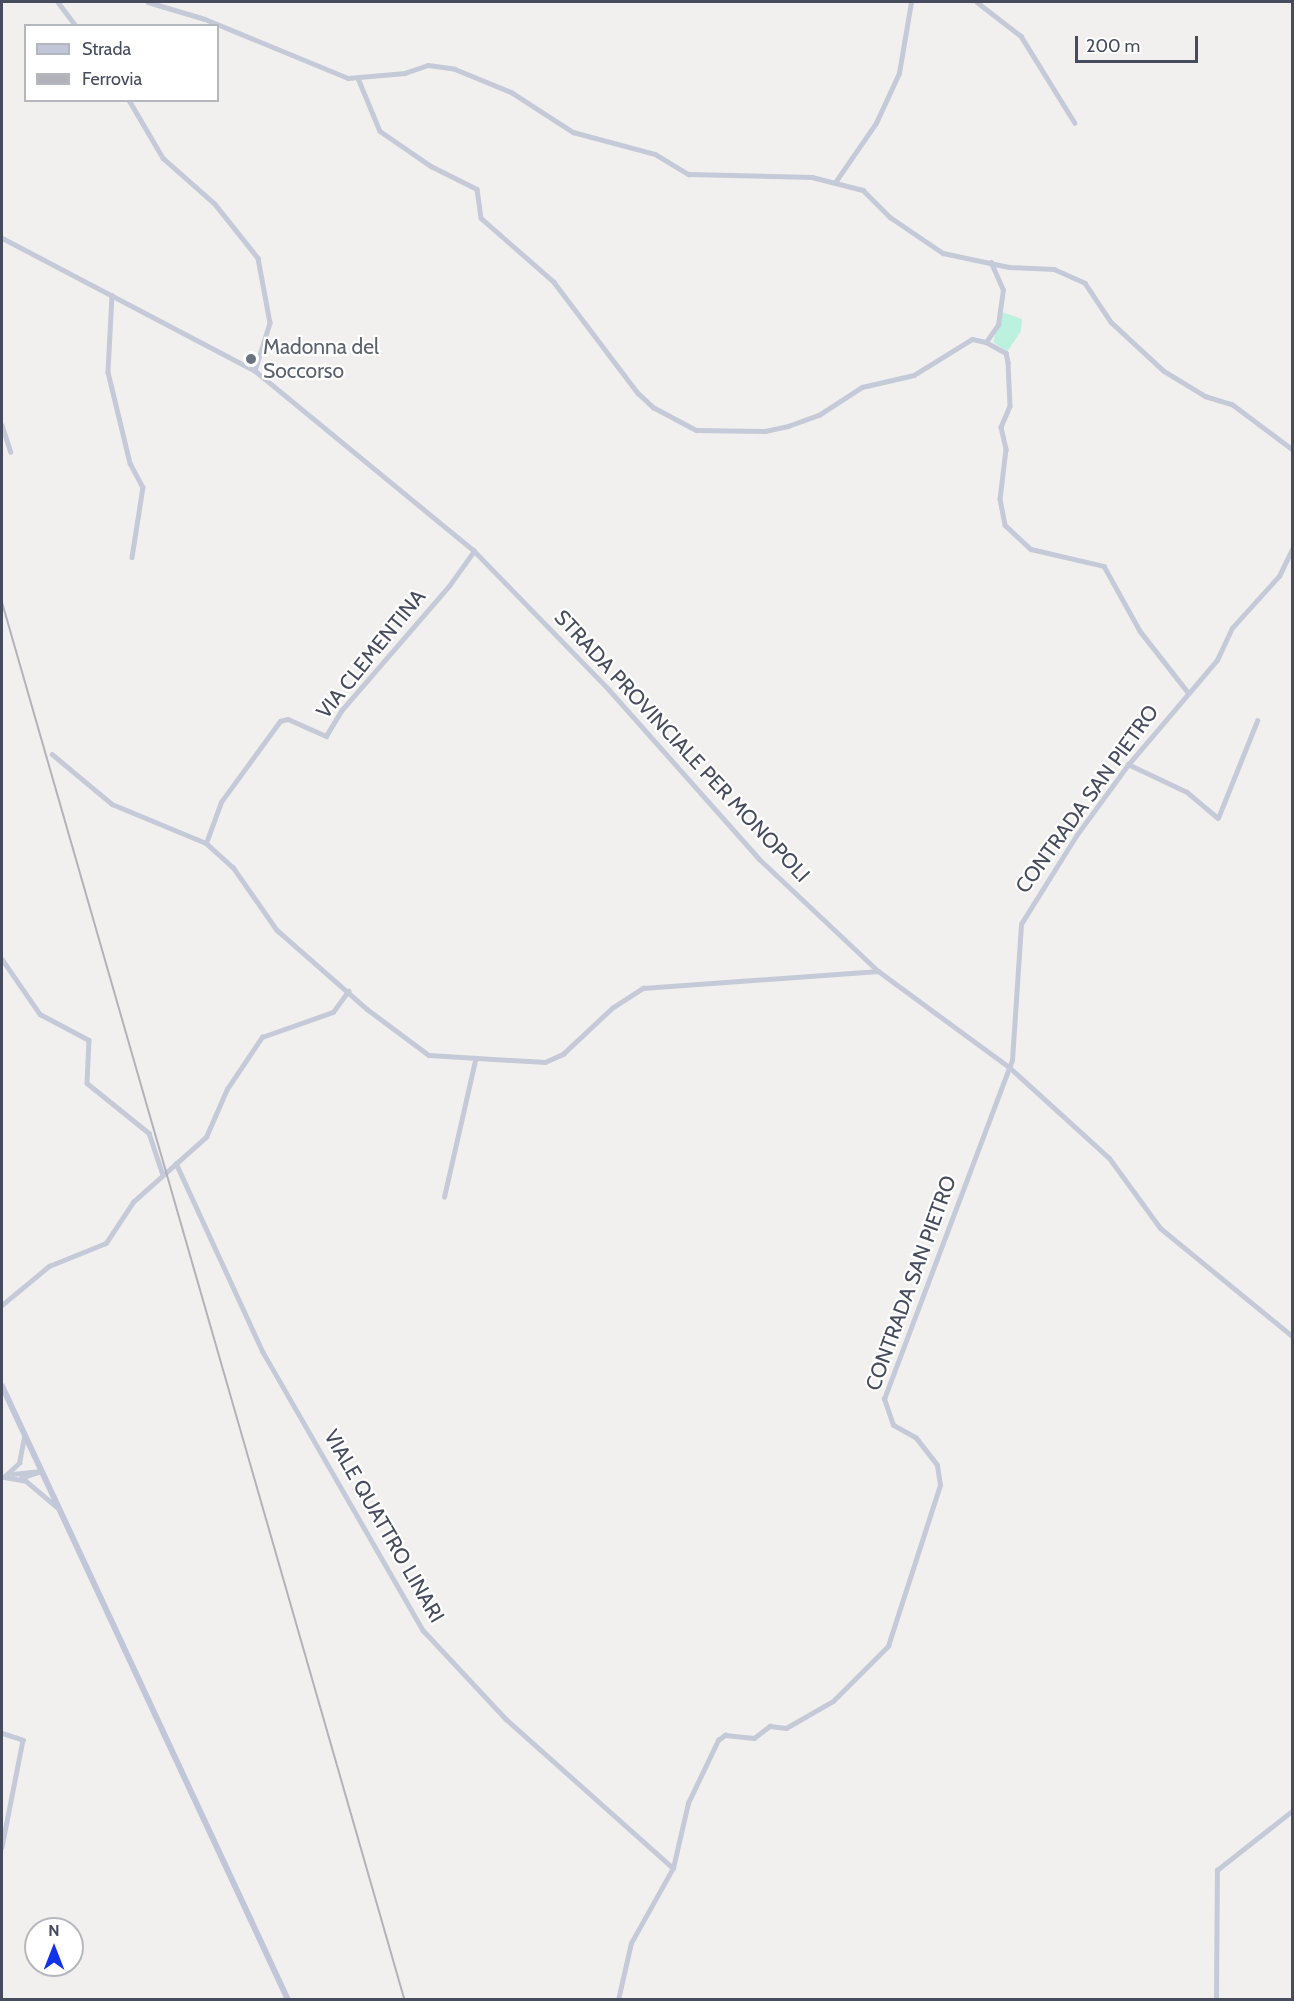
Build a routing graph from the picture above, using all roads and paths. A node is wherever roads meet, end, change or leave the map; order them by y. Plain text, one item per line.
1 (58, 2) edge
2 (148, 2) edge
3 (911, 2) edge
4 (977, 2) edge
5 (74, 24) edge
6 (209, 24) edge
7 (219, 28) edge
8 (358, 78) junction
9 (130, 102) edge
10 (1075, 123) dead end
11 (836, 181) junction
12 (2, 238) edge
13 (991, 263) junction
14 (112, 296) junction
15 (986, 342) junction
16 (255, 370) junction
17 (2, 425) edge
18 (1293, 449) edge
19 (11, 452) dead end
20 (1293, 549) edge
21 (474, 550) junction
22 (132, 557) dead end
23 (1187, 691) junction
24 (1257, 721) dead end
25 (52, 754) dead end
26 (1128, 765) junction
27 (206, 843) junction
28 (2, 959) edge
29 (878, 971) junction
30 (350, 991) junction
31 (475, 1060) junction
32 (1010, 1068) junction
33 (176, 1163) junction
34 (163, 1175) junction
35 (444, 1197) dead end
36 (2, 1305) edge
37 (1293, 1336) edge
38 (2, 1386) edge
39 (23, 1432) junction
40 (41, 1471) junction
41 (5, 1477) edge
42 (18, 1479) junction
43 (59, 1510) junction
44 (2, 1733) edge
45 (1293, 1811) edge
46 (2, 1847) edge
47 (673, 1868) junction
48 (288, 2000) edge
49 (618, 2000) edge
50 (1216, 2000) edge

1 - 5 street
2 - 6 street
3 - 11 street
4 - 10 street
7 - 8 street
8 - 11 street
8 - 15 street
9 - 16 street
11 - 13 street
12 - 14 street, STRADA PROVINCIALE PER MONOPOLI
13 - 15 street
13 - 18 street
14 - 16 street, STRADA PROVINCIALE PER MONOPOLI
14 - 22 street
15 - 23 street
16 - 21 street, STRADA PROVINCIALE PER MONOPOLI
17 - 19 street
20 - 23 street, CONTRADA SAN PIETRO
21 - 27 street, VIA CLEMENTINA
21 - 29 street, STRADA PROVINCIALE PER MONOPOLI
23 - 26 street, CONTRADA SAN PIETRO
24 - 26 street
25 - 27 street
26 - 32 street, CONTRADA SAN PIETRO
27 - 30 street
28 - 34 street
29 - 31 street
29 - 32 street, STRADA PROVINCIALE PER MONOPOLI
30 - 31 street
30 - 33 street
31 - 35 street
32 - 37 street, STRADA PROVINCIALE PER MONOPOLI
32 - 47 street, CONTRADA SAN PIETRO
33 - 34 street
33 - 47 street, VIALE QUATTRO LINARI
34 - 36 street
38 - 39 main road
39 - 40 main road
39 - 41 street
40 - 41 street
40 - 42 street
40 - 43 main road
41 - 42 street
42 - 43 street
43 - 48 main road
44 - 46 street
45 - 50 street
47 - 49 street, CONTRADA SAN PIETRO

